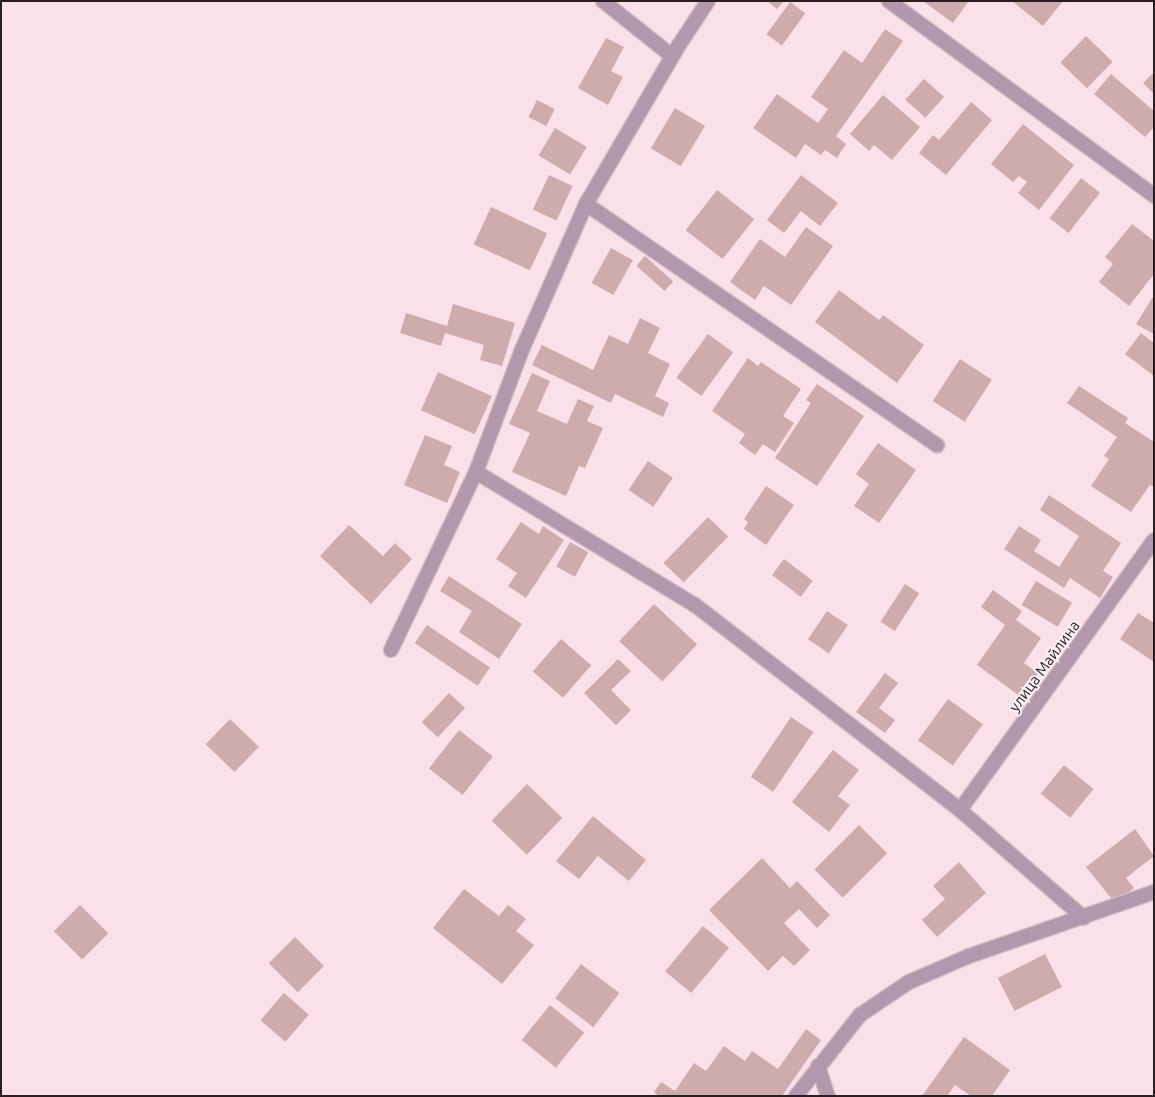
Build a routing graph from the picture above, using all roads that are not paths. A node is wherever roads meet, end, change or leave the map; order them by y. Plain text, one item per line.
1 (602, 1) edge
2 (708, 1) edge
3 (889, 1) edge
4 (672, 56) junction
5 (1154, 196) edge
6 (586, 204) junction
7 (937, 445) dead end
8 (476, 472) junction
9 (1154, 540) edge
10 (391, 650) dead end
11 (960, 810) junction
12 (1154, 892) edge
13 (1084, 918) junction
14 (818, 1066) junction
15 (796, 1096) edge
16 (828, 1096) edge

1 - 4 street
2 - 4 street
3 - 5 street
4 - 6 street
6 - 7 street
6 - 8 street
8 - 10 street
8 - 11 street
9 - 11 street, улица Майлина
11 - 13 street
12 - 13 street
13 - 14 street
14 - 15 street
14 - 16 street

